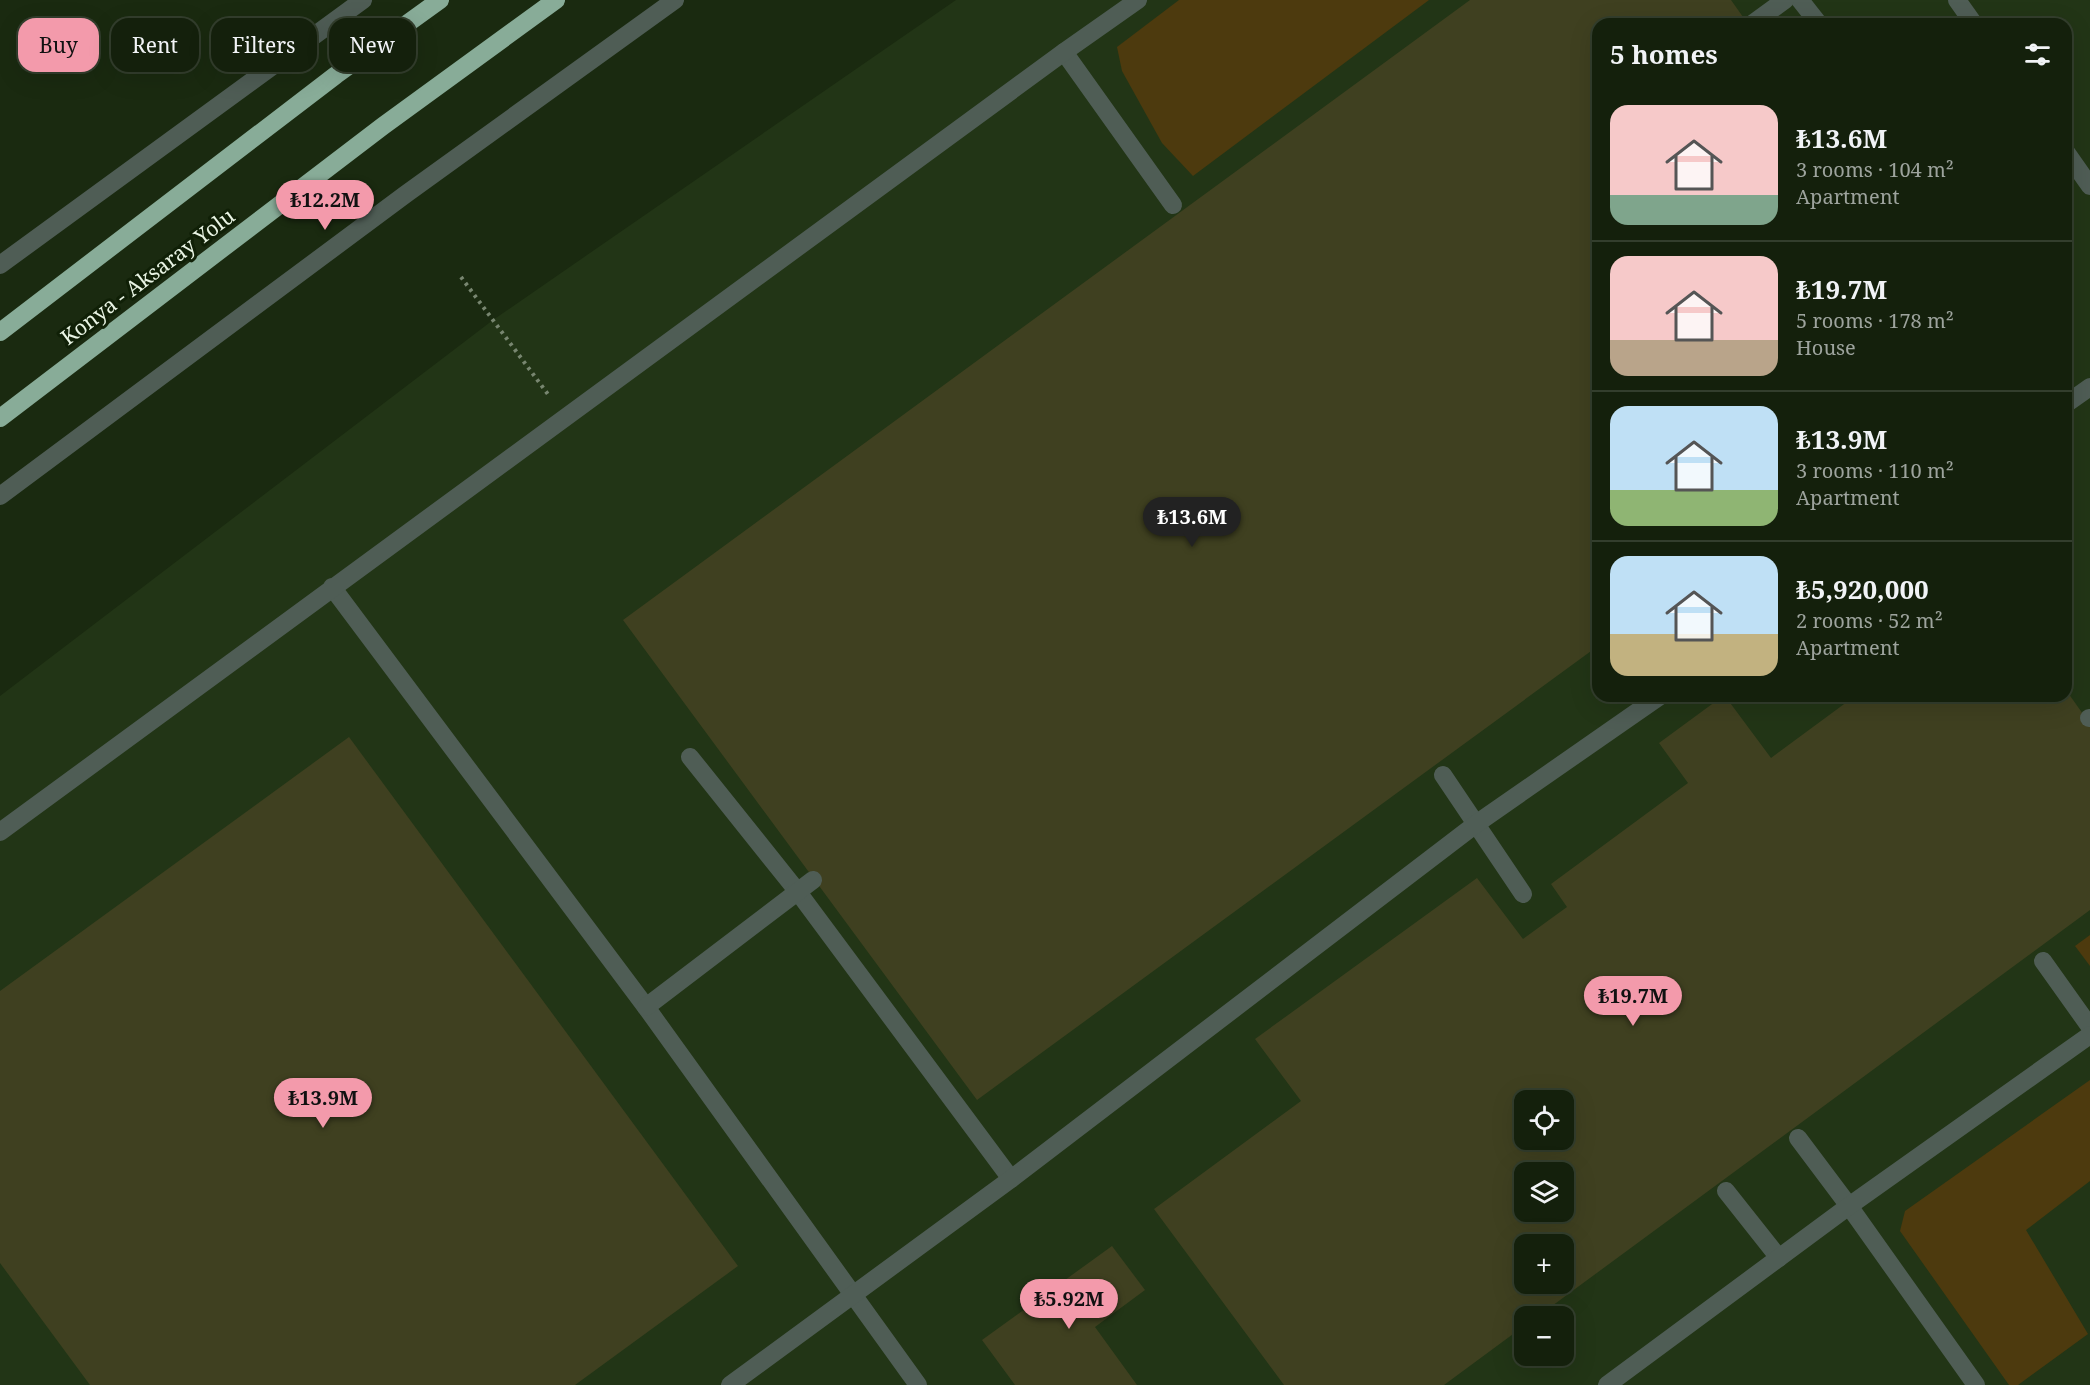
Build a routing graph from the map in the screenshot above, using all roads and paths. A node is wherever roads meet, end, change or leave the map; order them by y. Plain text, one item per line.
1 (363, 0) edge
2 (440, 0) edge
3 (556, 0) edge
4 (675, 0) edge
5 (1138, 0) edge
6 (1785, 0) edge
7 (1800, 0) edge
8 (1957, 0) edge
9 (1760, 18) edge
10 (1814, 18) edge
11 (1970, 18) edge
12 (1064, 52) junction
13 (2072, 160) edge
14 (2090, 186) edge
15 (1173, 204) dead end
16 (0, 265) edge
17 (461, 277) dead end
18 (0, 332) edge
19 (2090, 387) edge
20 (2072, 400) edge
21 (0, 418) edge
22 (565, 419) junction
23 (0, 496) edge
24 (333, 587) junction
25 (1651, 702) edge
26 (690, 757) dead end
27 (1443, 775) dead end
28 (1476, 824) junction
29 (0, 832) edge
30 (813, 880) dead end
31 (798, 892) junction
32 (1523, 894) dead end
33 (2043, 961) dead end
34 (646, 1007) junction
35 (2090, 1027) edge
36 (2090, 1035) edge
37 (1798, 1138) dead end
38 (1011, 1179) junction
39 (1726, 1191) dead end
40 (1849, 1206) junction
41 (1779, 1258) junction
42 (852, 1296) junction
43 (730, 1385) edge
44 (918, 1385) edge
45 (1607, 1385) edge
46 (1976, 1385) edge

1 - 16 street
2 - 18 highway
3 - 21 highway, Konya - Aksaray Yolu
4 - 23 street
5 - 12 street
6 - 9 street
7 - 10 street
8 - 11 street
12 - 15 street
12 - 22 street
13 - 14 street
17 - 22 path
19 - 20 street
22 - 24 street
24 - 29 street
24 - 34 street
25 - 28 street
26 - 31 street
27 - 28 street
28 - 32 street
28 - 38 street
30 - 31 street
31 - 34 street
31 - 38 street
33 - 35 street
34 - 42 street
36 - 40 street
37 - 40 street
38 - 42 street
39 - 41 street
40 - 41 street
40 - 46 street
41 - 45 street
42 - 43 street
42 - 44 street

